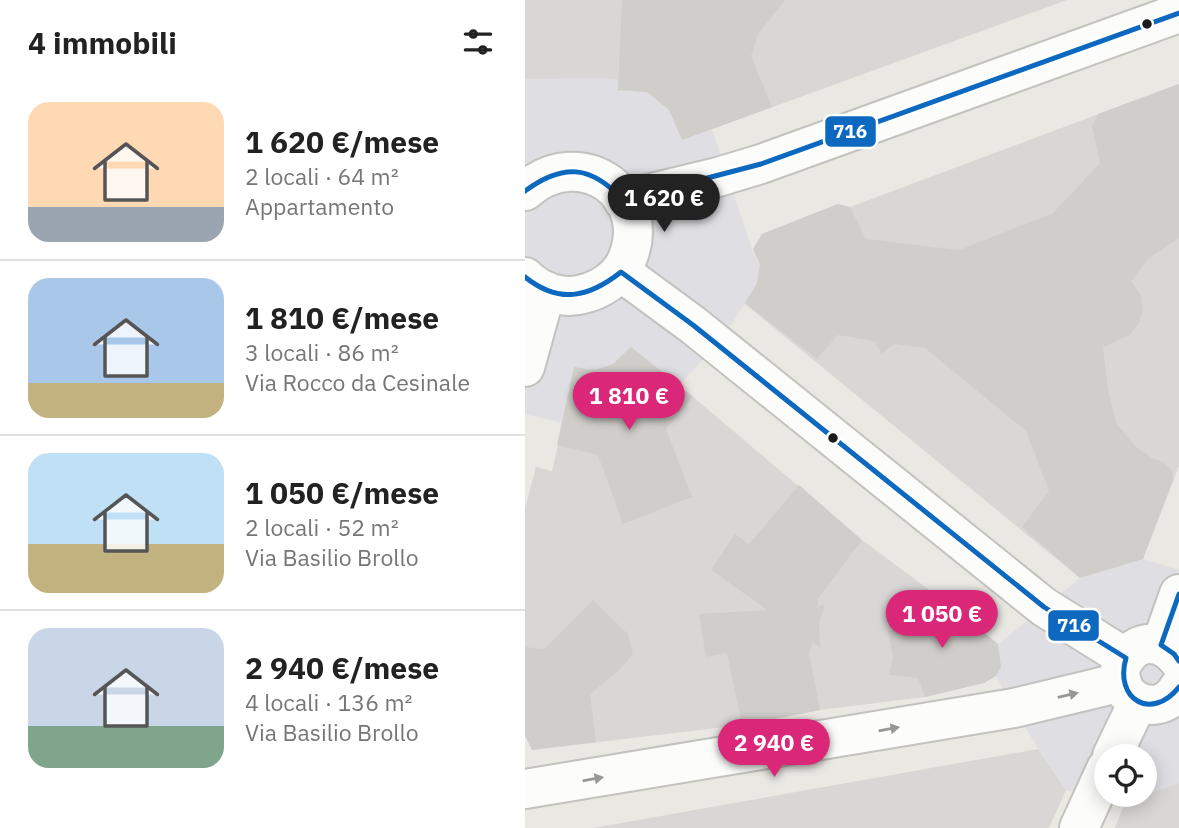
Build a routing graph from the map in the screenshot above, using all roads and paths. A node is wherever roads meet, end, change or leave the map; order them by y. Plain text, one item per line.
1 (1179, 13) edge
2 (525, 191) edge
3 (623, 200) junction
4 (621, 272) junction
5 (535, 284) edge
6 (525, 367) edge
7 (1179, 594) edge
8 (1175, 675) edge
9 (1129, 681) junction
10 (1115, 744) edge
11 (525, 789) edge

1 - 3 street
2 - 3 street
3 - 4 street
4 - 5 street
4 - 9 street
5 - 6 street
7 - 8 street
8 - 9 street
8 - 9 street
9 - 10 street
11 -> 9 street

